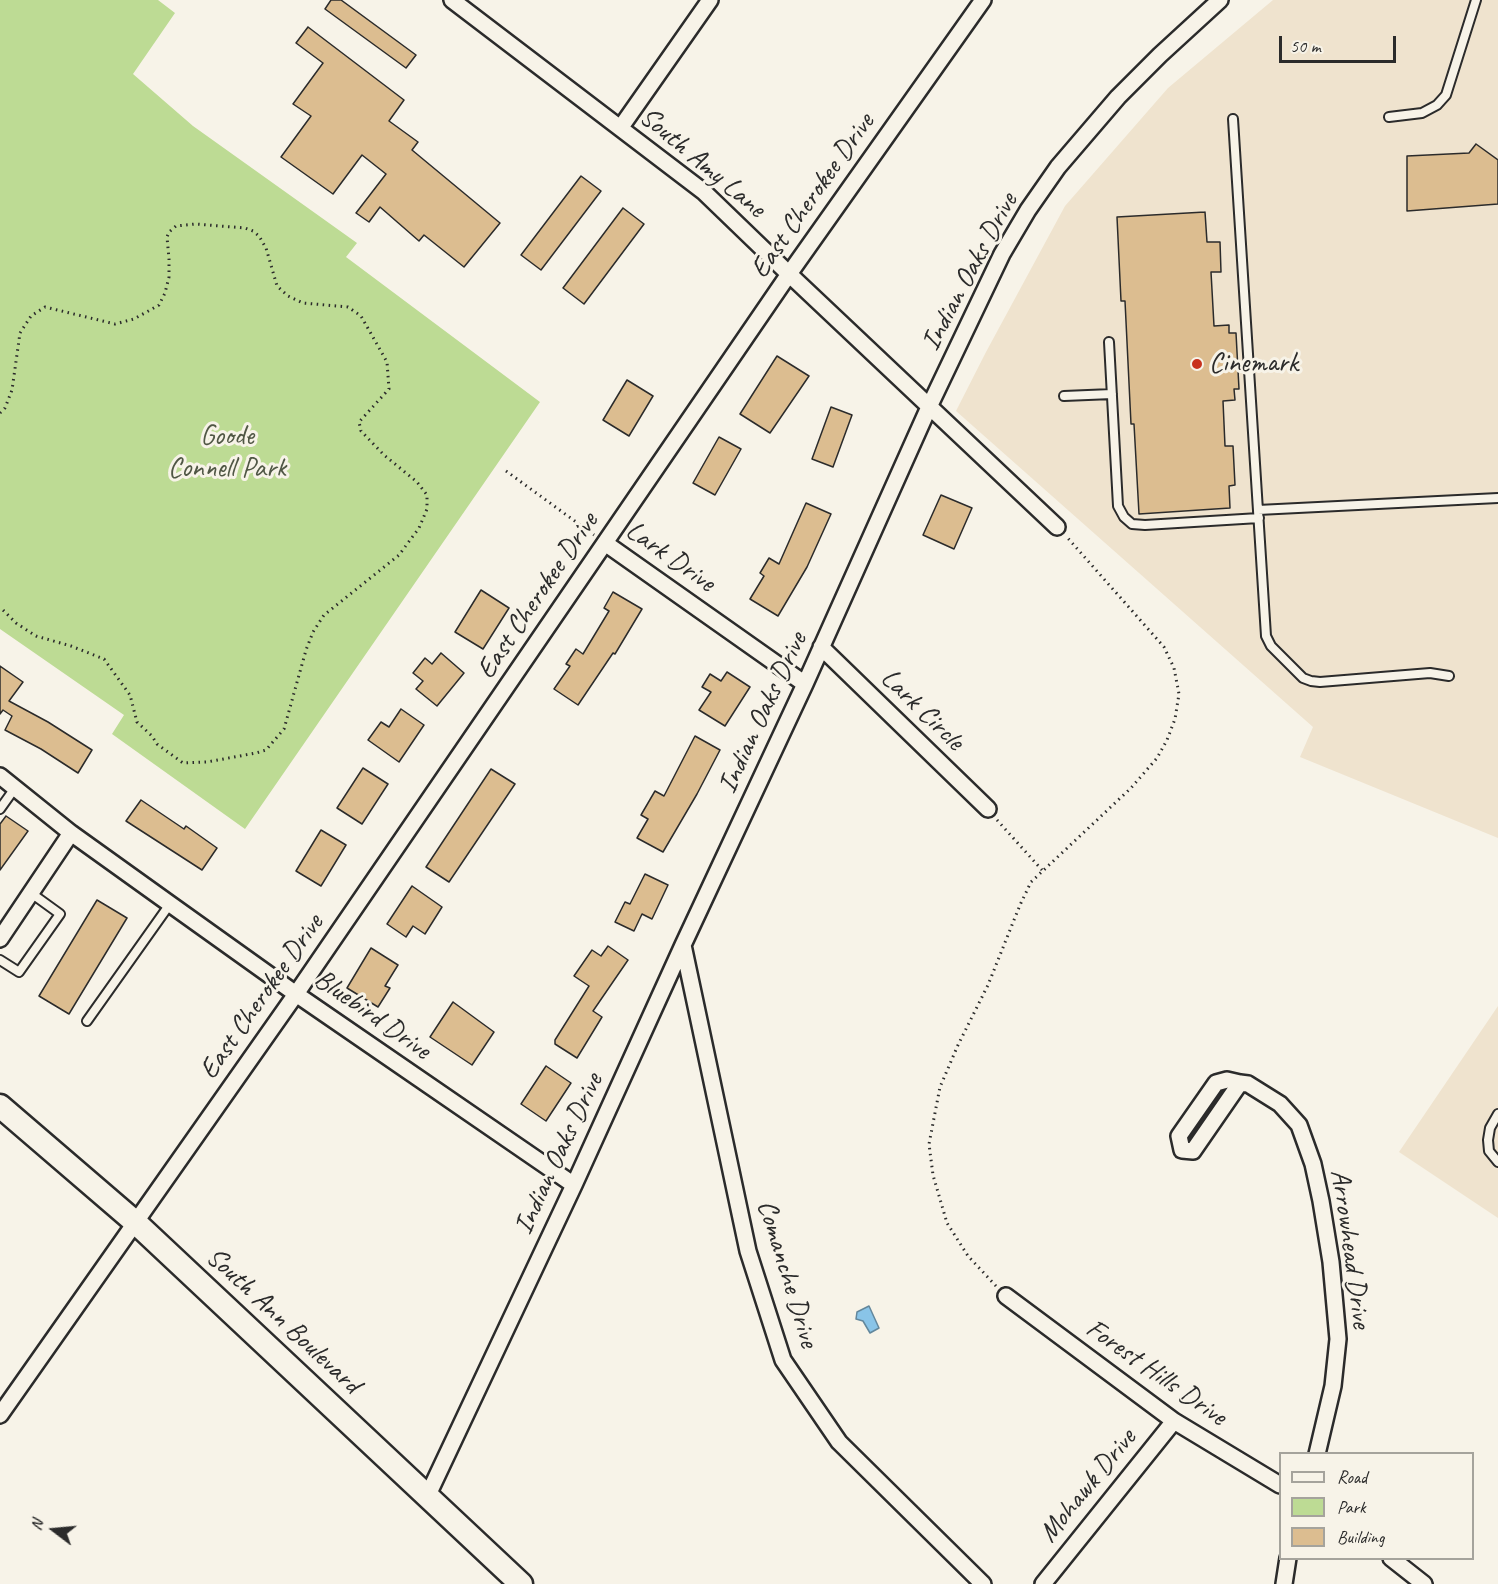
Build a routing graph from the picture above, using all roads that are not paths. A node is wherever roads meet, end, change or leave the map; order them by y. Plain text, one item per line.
1 (710, 0) edge
2 (983, 0) edge
3 (1220, 0) edge
4 (1476, 0) edge
5 (459, 2) edge
6 (1389, 117) dead end
7 (1233, 119) dead end
8 (621, 127) junction
9 (789, 274) junction
10 (1109, 342) dead end
11 (1112, 394) junction
12 (1064, 396) dead end
13 (929, 407) junction
14 (1498, 498) edge
15 (1258, 514) junction
16 (1057, 527) road end
17 (605, 543) junction
18 (821, 647) junction
19 (1449, 676) dead end
20 (805, 684) junction
21 (0, 776) edge
22 (15, 788) junction
23 (0, 809) edge
24 (988, 809) road end
25 (71, 833) junction
26 (30, 893) junction
27 (170, 904) junction
28 (0, 939) edge
29 (683, 945) junction
30 (0, 960) edge
31 (297, 994) junction
32 (87, 1021) dead end
33 (1240, 1083) junction
34 (0, 1106) edge
35 (1498, 1114) edge
36 (1498, 1162) edge
37 (574, 1185) junction
38 (135, 1222) junction
39 (1006, 1296) road end
40 (0, 1415) edge
41 (1174, 1421) junction
42 (1318, 1452) edge
43 (1279, 1484) edge
44 (427, 1497) junction
45 (1288, 1560) edge
46 (1394, 1560) edge
47 (521, 1584) edge
48 (983, 1584) edge
49 (1043, 1584) edge
50 (1284, 1584) edge
51 (1424, 1584) edge

1 - 8 street
2 - 9 street, East Cherokee Drive
3 - 13 street, Indian Oaks Drive
4 - 6 lane
5 - 8 street, South Amy Lane
7 - 15 lane
8 - 9 street, South Amy Lane
9 - 13 street, South Amy Lane
9 - 17 street, East Cherokee Drive
10 - 11 lane
11 - 12 lane
11 - 15 lane
13 - 16 street
13 - 18 street, Indian Oaks Drive
14 - 15 lane
15 - 19 lane
17 - 20 street, Lark Drive
17 - 31 street, East Cherokee Drive
18 - 20 street, Indian Oaks Drive
18 - 24 street, Lark Circle
20 - 29 street, Indian Oaks Drive
21 - 22 street, Bluebird Drive
22 - 23 lane
22 - 25 street, Bluebird Drive
25 - 26 street
25 - 27 street, Bluebird Drive
26 - 28 street
26 - 30 lane
27 - 31 street, Bluebird Drive
27 - 32 lane
29 - 37 street, Indian Oaks Drive
29 - 48 street, Comanche Drive
31 - 37 street, Bluebird Drive
31 - 38 street, East Cherokee Drive
33 - 33 street
33 - 42 street, Arrowhead Drive
34 - 38 street, South Ann Boulevard
35 - 36 lane
37 - 44 street, Indian Oaks Drive
38 - 40 street, East Cherokee Drive
38 - 44 street, South Ann Boulevard
39 - 41 street, Forest Hills Drive
41 - 43 street, Forest Hills Drive
41 - 49 street, Mohawk Drive
44 - 47 street, South Ann Boulevard
45 - 50 street
46 - 51 street

